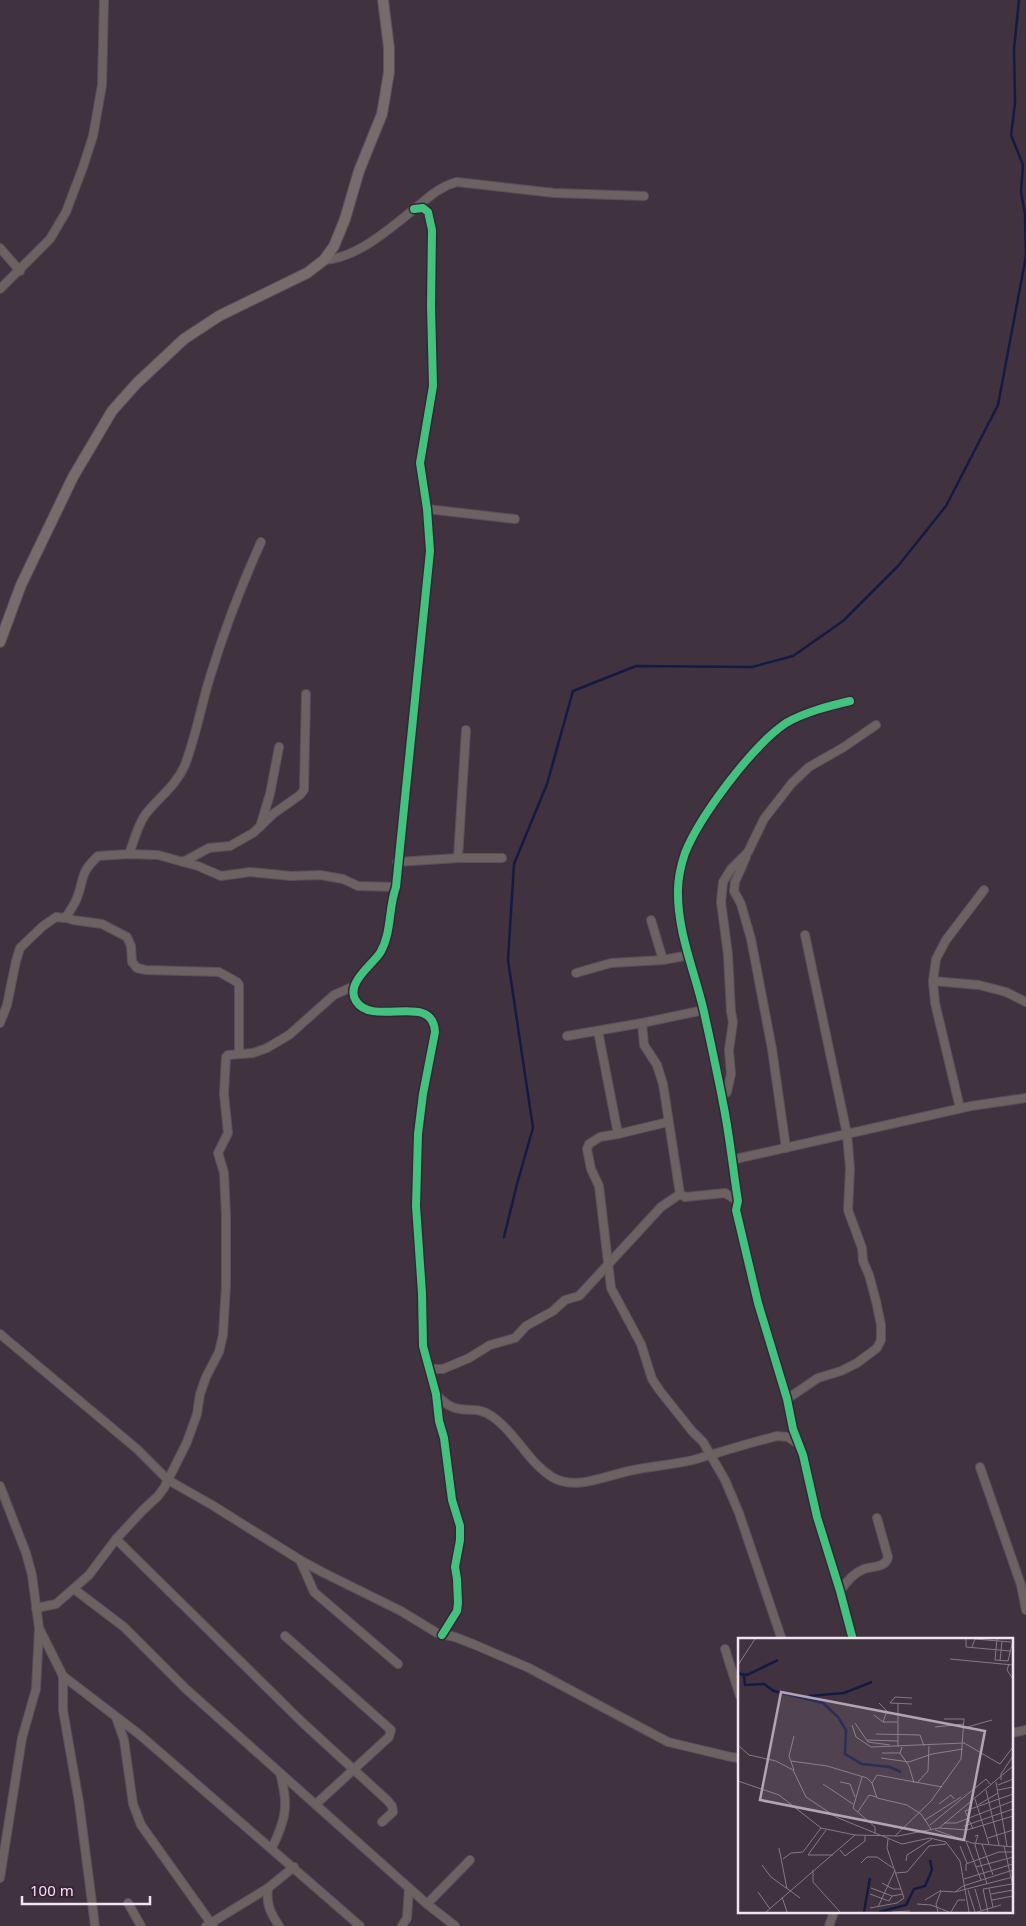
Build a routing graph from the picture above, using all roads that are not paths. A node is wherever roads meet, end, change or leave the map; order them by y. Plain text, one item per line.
1 (104, 0) edge
2 (383, 0) edge
3 (644, 196) dead end
4 (414, 209) junction
5 (0, 248) edge
6 (324, 260) junction
7 (20, 270) junction
8 (0, 289) edge
9 (427, 509) junction
10 (515, 519) dead end
11 (261, 542) dead end
12 (0, 642) edge
13 (306, 694) dead end
14 (850, 700) dead end
15 (876, 725) dead end
16 (466, 730) dead end
17 (279, 747) dead end
18 (259, 828) junction
19 (748, 852) junction
20 (129, 854) junction
21 (458, 858) junction
22 (502, 858) dead end
23 (183, 862) junction
24 (397, 862) junction
25 (396, 887) junction
26 (984, 890) dead end
27 (65, 917) junction
28 (651, 920) dead end
29 (804, 935) dead end
30 (689, 955) junction
31 (663, 960) junction
32 (576, 973) dead end
33 (932, 981) junction
34 (354, 986) junction
35 (1026, 1002) edge
36 (704, 1010) junction
37 (0, 1023) edge
38 (642, 1023) junction
39 (598, 1030) junction
40 (567, 1036) dead end
41 (239, 1054) junction
42 (722, 1096) junction
43 (1026, 1098) edge
44 (960, 1108) junction
45 (668, 1122) junction
46 (618, 1134) junction
47 (847, 1134) junction
48 (786, 1148) junction
49 (732, 1160) junction
50 (680, 1194) junction
51 (738, 1201) junction
52 (608, 1262) junction
53 (0, 1334) edge
54 (428, 1367) junction
55 (436, 1394) junction
56 (786, 1399) junction
57 (798, 1444) junction
58 (712, 1454) junction
59 (980, 1467) dead end
60 (168, 1480) junction
61 (0, 1486) edge
62 (877, 1518) dead end
63 (116, 1539) junction
64 (300, 1560) junction
65 (74, 1589) junction
66 (840, 1591) junction
67 (36, 1608) junction
68 (1026, 1610) edge
69 (39, 1628) junction
70 (442, 1635) junction
71 (286, 1636) dead end
72 (781, 1638) edge
73 (852, 1638) edge
74 (725, 1649) dead end
75 (398, 1664) dead end
76 (63, 1676) junction
77 (738, 1690) edge
78 (115, 1715) junction
79 (738, 1758) edge
80 (353, 1770) junction
81 (279, 1772) junction
82 (316, 1804) junction
83 (382, 1822) dead end
84 (272, 1848) junction
85 (470, 1860) dead end
86 (294, 1867) junction
87 (0, 1878) edge
88 (268, 1888) junction
89 (410, 1888) junction
90 (128, 1902) dead end
91 (427, 1904) junction
92 (833, 1914) edge
93 (210, 1925) edge
94 (95, 1926) edge
95 (141, 1926) edge
96 (278, 1926) edge
97 (360, 1926) edge
98 (402, 1926) edge
99 (454, 1926) edge
100 (829, 1926) edge

1 - 7 street
2 - 6 street
3 - 4 street
4 - 6 street
4 - 9 street
5 - 7 street
6 - 12 street
7 - 8 street
9 - 10 street
9 - 24 street
11 - 20 street
13 - 18 street
14 - 30 street
15 - 19 street
16 - 21 street
17 - 18 street
18 - 23 street
19 - 42 street
19 - 48 street
20 - 23 street
20 - 27 street
21 - 22 street
21 - 24 street
23 - 25 street
24 - 25 street
25 - 34 street
26 - 33 street
27 - 37 street
27 - 41 street
28 - 31 street
29 - 47 street
30 - 31 street
30 - 36 street
31 - 32 street
33 - 35 street
33 - 44 street
34 - 41 street
34 - 54 street
36 - 38 street
36 - 42 street
38 - 39 street
38 - 45 street
39 - 40 street
39 - 46 street
41 - 60 street
42 - 49 street
43 - 44 street
44 - 47 street
45 - 46 street
45 - 50 street
46 - 52 street
47 - 48 street
47 - 56 street
48 - 49 street
49 - 51 street
50 - 51 street
50 - 52 street
51 - 56 street
52 - 54 street
52 - 58 street
53 - 60 street
54 - 55 street
55 - 58 street
55 - 70 street
56 - 57 street
57 - 58 street
57 - 66 street
58 - 72 street
59 - 68 street
60 - 63 street
60 - 64 street
61 - 67 street
62 - 66 street
63 - 65 street
63 - 80 street
64 - 70 street
64 - 75 street
65 - 67 street
65 - 81 street
66 - 73 street
67 - 69 street
69 - 76 street
69 - 87 street
70 - 79 street
71 - 80 street
74 - 77 street
76 - 78 street
76 - 94 street
78 - 84 street
78 - 93 street
80 - 82 street
80 - 83 street
81 - 82 street
81 - 84 street
82 - 89 street
84 - 86 street
85 - 91 street
86 - 88 street
86 - 97 street
88 - 93 street
88 - 96 street
89 - 91 street
89 - 98 street
90 - 95 street
91 - 99 street
92 - 100 street

